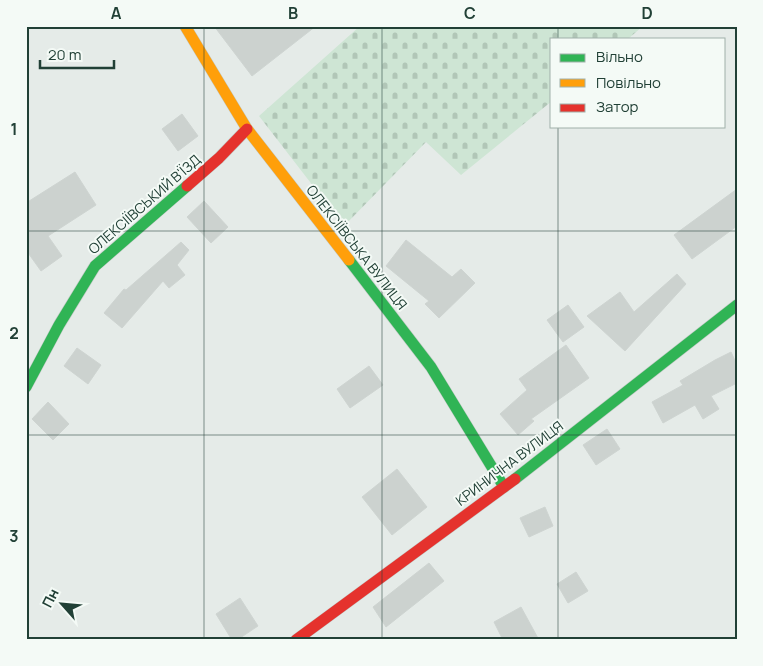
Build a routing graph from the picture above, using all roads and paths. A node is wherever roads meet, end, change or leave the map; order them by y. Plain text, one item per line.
1 (185, 26) edge
2 (248, 129) junction
3 (737, 305) edge
4 (26, 387) edge
5 (504, 487) junction
6 (296, 640) edge

1 - 2 street, ОЛЕКСІЇВСЬКА ВУЛИЦЯ
2 - 4 street, ОЛЕКСІЇВСЬКИЙ В'ЇЗД
2 - 5 street, ОЛЕКСІЇВСЬКА ВУЛИЦЯ
3 - 5 street, КРИНИЧНА ВУЛИЦЯ
5 - 6 street, КРИНИЧНА ВУЛИЦЯ

